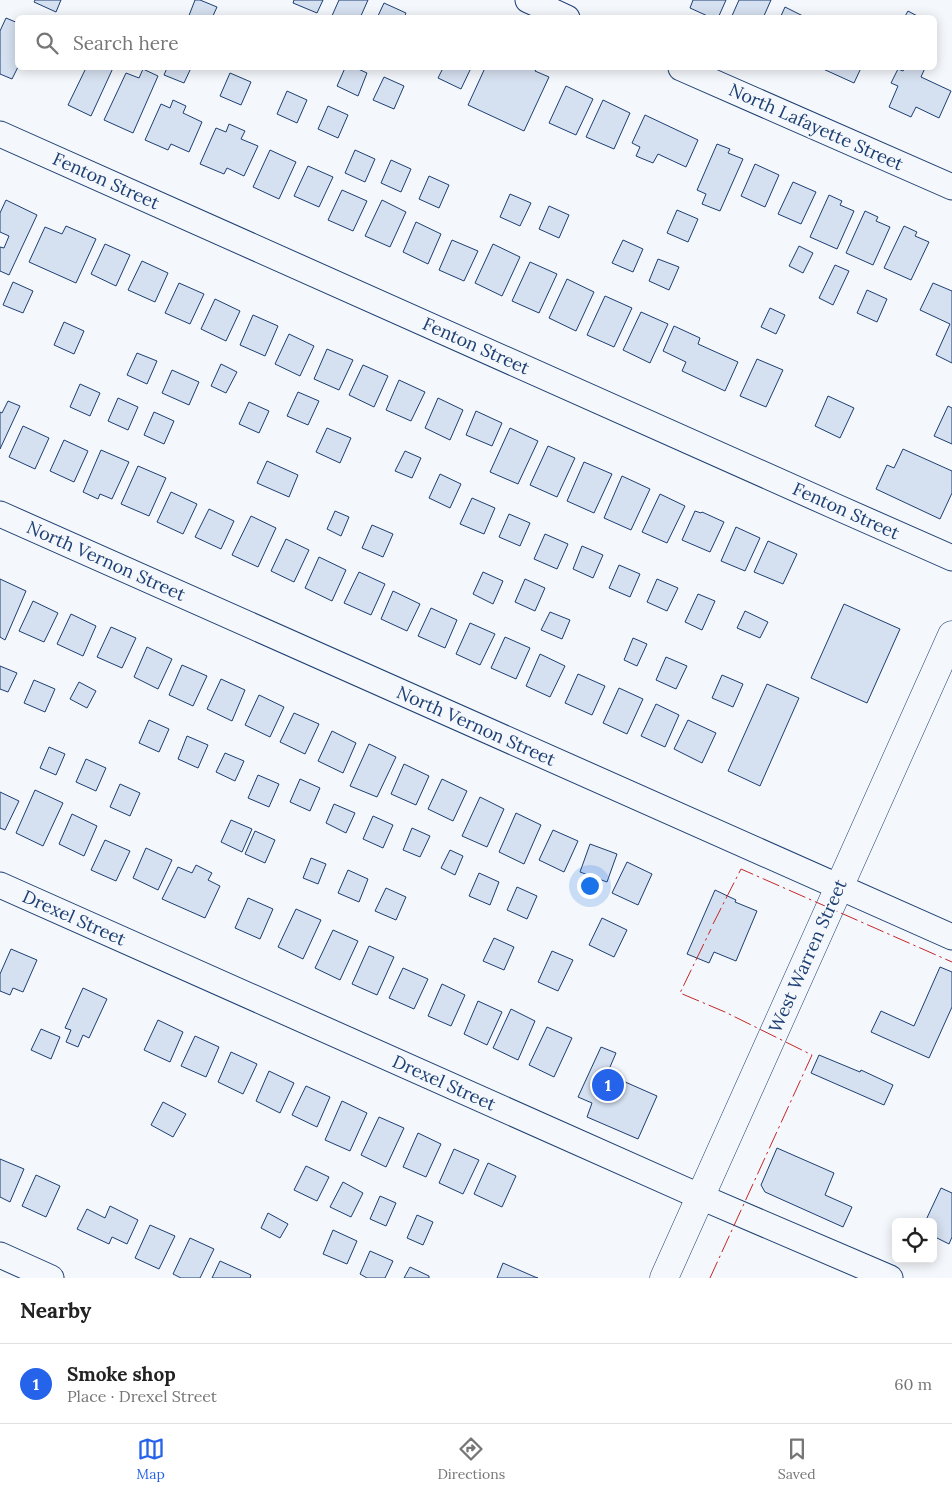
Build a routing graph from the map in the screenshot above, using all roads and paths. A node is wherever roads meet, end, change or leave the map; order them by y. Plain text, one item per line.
1 (528, 0) edge
2 (560, 15) edge
3 (686, 70) edge
4 (0, 134) edge
5 (952, 187) edge
6 (0, 514) edge
7 (952, 558) edge
8 (952, 635) edge
9 (0, 885) edge
10 (838, 887) junction
11 (952, 937) edge
12 (701, 1197) junction
13 (0, 1256) edge
14 (51, 1278) edge
15 (664, 1278) edge
16 (890, 1278) edge

1 - 2 street
3 - 5 street, North Lafayette Street
4 - 7 street, Fenton Street
6 - 10 street, North Vernon Street
8 - 10 main road, West Warren Street
9 - 12 street, Drexel Street
10 - 11 street, North Vernon Street
10 - 12 main road, West Warren Street
12 - 15 main road, West Warren Street
12 - 16 street, Drexel Street
13 - 14 street

